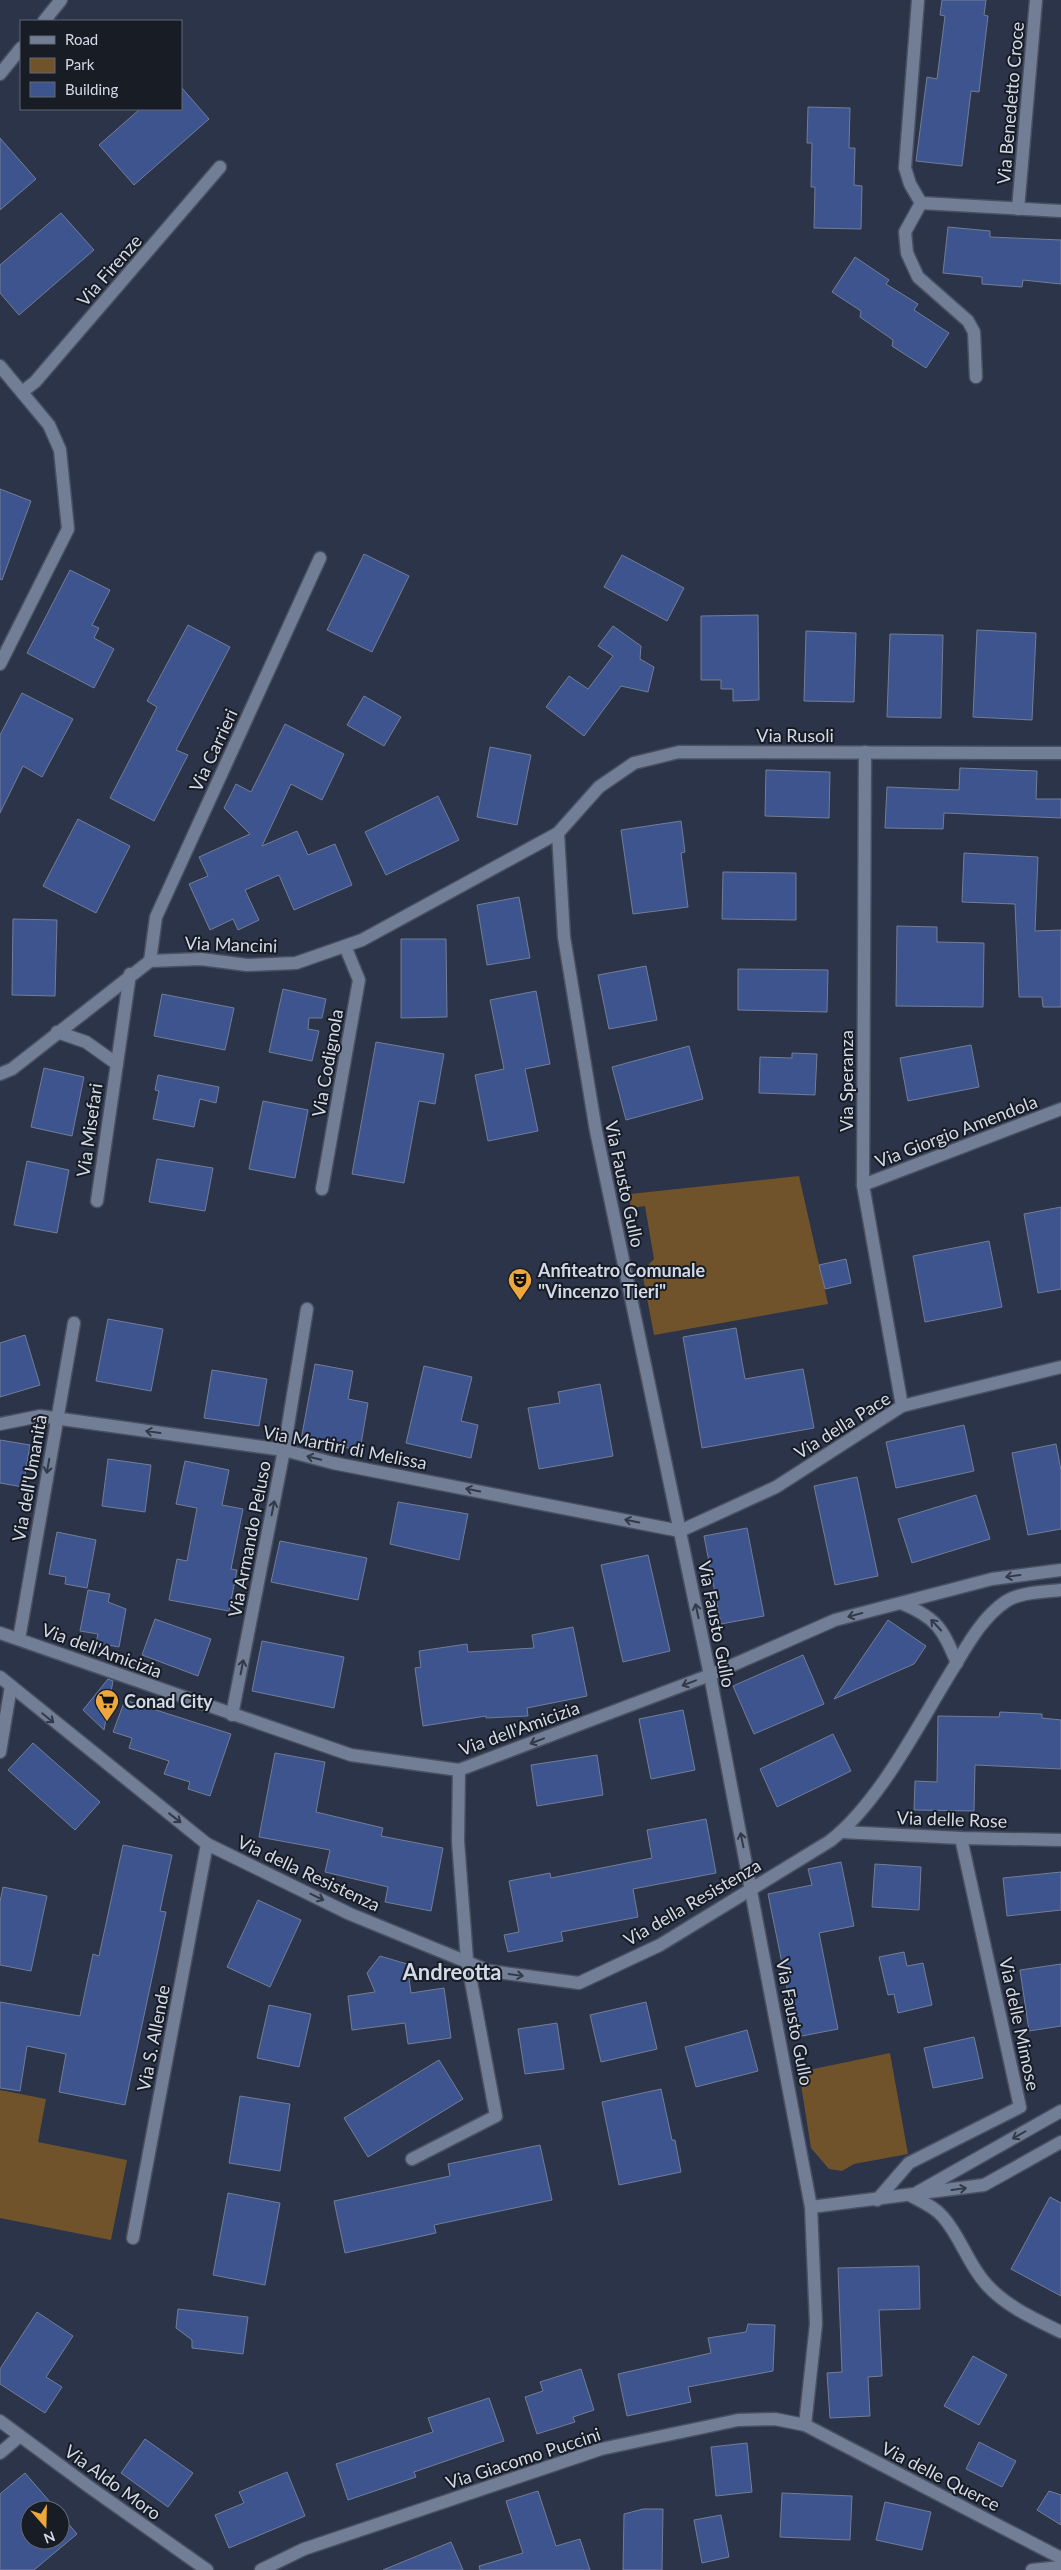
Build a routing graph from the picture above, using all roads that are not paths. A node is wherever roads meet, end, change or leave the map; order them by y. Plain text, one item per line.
1 (61, 0) edge
2 (918, 0) edge
3 (1036, 0) edge
4 (45, 20) edge
5 (20, 49) edge
6 (0, 74) edge
7 (220, 167) dead end
8 (921, 203) junction
9 (1018, 209) junction
10 (1061, 212) edge
11 (0, 366) edge
12 (976, 377) dead end
13 (22, 392) junction
14 (320, 558) dead end
15 (0, 664) edge
16 (866, 752) junction
17 (1061, 753) edge
18 (558, 833) junction
19 (345, 946) junction
20 (150, 961) junction
21 (130, 974) junction
22 (57, 1032) junction
23 (117, 1064) junction
24 (0, 1074) edge
25 (1061, 1109) edge
26 (863, 1185) junction
27 (322, 1189) dead end
28 (97, 1201) dead end
29 (307, 1309) dead end
30 (74, 1323) dead end
31 (1061, 1367) edge
32 (902, 1406) junction
33 (57, 1418) junction
34 (0, 1424) edge
35 (284, 1450) junction
36 (680, 1530) junction
37 (1061, 1570) edge
38 (1061, 1590) edge
39 (900, 1603) junction
40 (0, 1633) edge
41 (19, 1639) junction
42 (957, 1663) junction
43 (710, 1675) junction
44 (0, 1677) edge
45 (11, 1686) junction
46 (232, 1715) junction
47 (0, 1752) edge
48 (459, 1770) junction
49 (842, 1832) junction
50 (961, 1838) junction
51 (1061, 1840) edge
52 (207, 1844) junction
53 (752, 1887) junction
54 (466, 1960) junction
55 (1061, 2111) edge
56 (1061, 2142) edge
57 (412, 2159) dead end
58 (911, 2196) junction
59 (878, 2200) junction
60 (811, 2207) junction
61 (133, 2238) dead end
62 (1061, 2332) edge
63 (0, 2421) edge
64 (805, 2425) junction
65 (20, 2436) junction
66 (0, 2453) edge
67 (1061, 2558) edge
68 (1061, 2568) edge
69 (207, 2570) edge
70 (261, 2570) edge
71 (1032, 2570) edge

1 - 4 street
2 - 8 street
3 - 9 street, Via Benedetto Croce
5 - 6 street
7 - 13 street, Via Firenze
8 - 9 street
8 - 12 street
9 - 10 street
11 - 13 street
13 - 15 street
14 - 20 street, Via Carrieri
16 - 17 street, Via Rusoli
16 - 18 street, Via Rusoli
16 - 26 street, Via Speranza
18 - 19 street, Via Mancini
18 - 36 street, Via Fausto Gullo
19 - 20 street, Via Mancini
19 - 27 street, Via Codignola
20 - 21 street
21 - 22 street
21 - 23 street, Via Misefari
22 - 23 street, Via Misefari
22 - 24 street
23 - 28 street, Via Misefari
25 - 26 street, Via Giorgio Amendola
26 - 32 street, Via Speranza
29 - 35 street, Via Armando Peluso
30 - 33 street, Via dell'Umanità
31 - 32 street, Via della Pace
32 - 36 street, Via della Pace
33 - 34 street, Via Martiri di Melissa
35 -> 33 street, Via Martiri di Melissa
33 -> 41 street, Via dell'Umanità
36 -> 35 street, Via Martiri di Melissa
46 -> 35 street, Via Armando Peluso
43 -> 36 street, Via Fausto Gullo
37 -> 39 street, Via dell'Amicizia
38 - 42 street, Via della Resistenza
42 -> 39 street
39 -> 43 street, Via dell'Amicizia
40 - 41 street, Via dell'Amicizia
41 - 46 street, Via dell'Amicizia
42 - 49 street, Via della Resistenza
43 -> 48 street, Via dell'Amicizia
53 -> 43 street, Via Fausto Gullo
44 - 45 street, Via della Resistenza
45 - 47 street
45 -> 52 street, Via della Resistenza
46 - 48 street, Via dell'Amicizia
48 - 54 street
49 - 50 street, Via delle Rose
49 - 53 street, Via della Resistenza
50 - 51 street, Via delle Rose
50 - 59 street, Via delle Mimose
52 -> 54 street, Via della Resistenza
52 - 61 street, Via S. Allende
54 -> 53 street, Via della Resistenza
53 - 60 street, Via Fausto Gullo
54 - 57 street
55 -> 58 street
58 -> 56 street
58 - 59 street
58 - 62 street
59 - 60 street
60 - 64 street, Via Fausto Gullo
63 - 65 street, Via Aldo Moro
64 - 67 street, Via delle Querce
64 - 70 street, Via Giacomo Puccini
65 - 66 street
65 - 69 street, Via Aldo Moro
68 - 71 street

